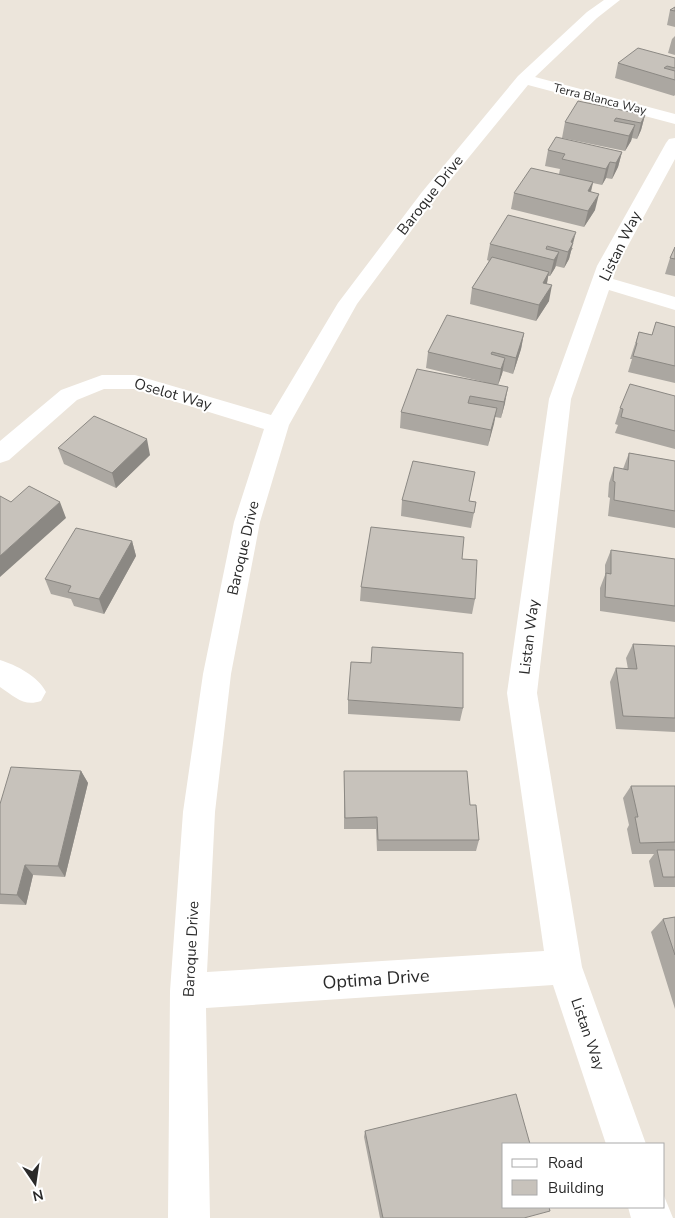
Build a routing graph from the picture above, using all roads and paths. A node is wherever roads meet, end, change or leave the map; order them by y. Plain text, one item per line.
1 (613, 0) edge
2 (524, 80) junction
3 (675, 119) edge
4 (675, 143) edge
5 (602, 282) junction
6 (675, 304) edge
7 (277, 425) junction
8 (0, 454) edge
9 (0, 672) edge
10 (30, 692) dead end
11 (564, 967) junction
12 (188, 991) junction
13 (626, 1143) edge
14 (189, 1218) edge

1 - 2 street, Baroque Drive
2 - 3 street, Terra Blanca Way
2 - 7 street, Baroque Drive
4 - 5 street, Listan Way
5 - 6 street
5 - 11 street, Listan Way
7 - 8 street, Oselot Way
7 - 12 street, Baroque Drive
9 - 10 street
11 - 12 street, Optima Drive
11 - 13 street, Listan Way
12 - 14 street, Baroque Drive

